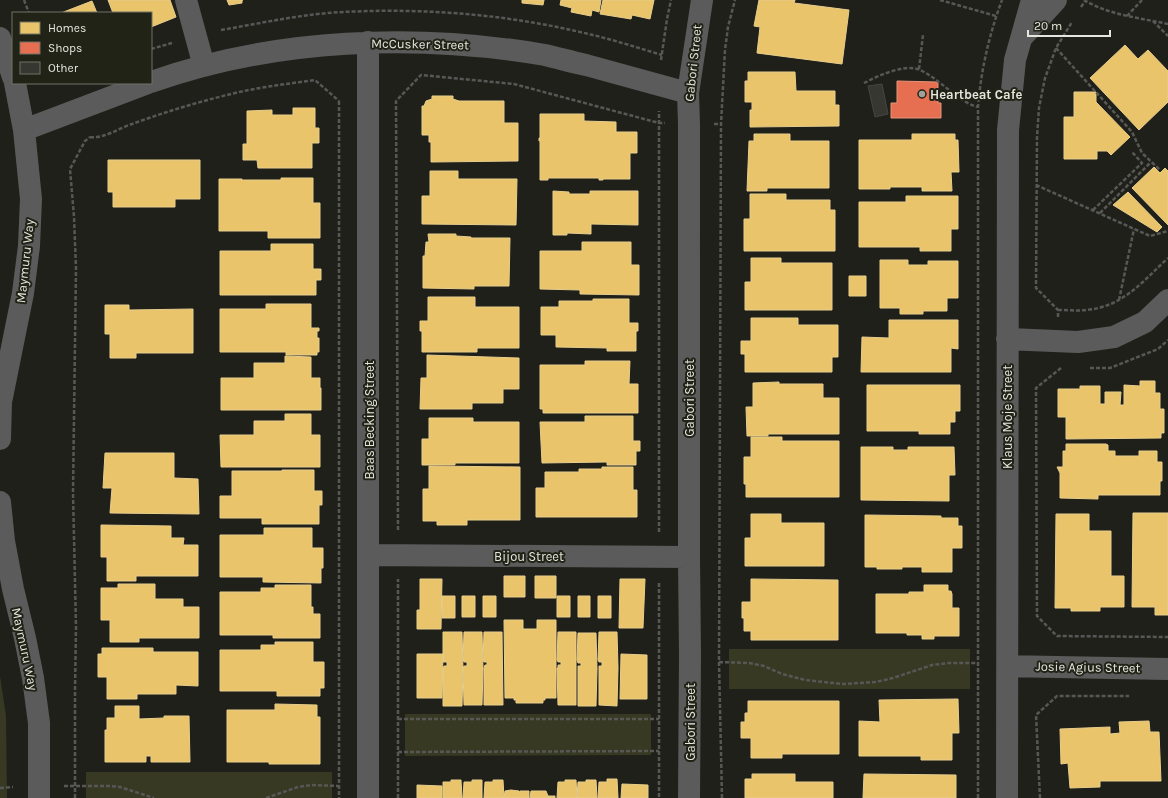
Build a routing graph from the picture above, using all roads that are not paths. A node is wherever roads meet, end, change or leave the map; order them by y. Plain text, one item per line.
1 (186, 0) edge
2 (702, 0) edge
3 (1032, 0) edge
4 (1056, 0) edge
5 (0, 38) edge
6 (1022, 38) junction
7 (368, 42) junction
8 (204, 66) junction
9 (12, 74) edge
10 (152, 82) edge
11 (15, 84) edge
12 (147, 84) edge
13 (688, 93) junction
14 (24, 130) junction
15 (1168, 300) edge
16 (1007, 340) junction
17 (0, 439) edge
18 (0, 502) edge
19 (369, 555) junction
20 (689, 557) junction
21 (1008, 666) junction
22 (1168, 668) edge
23 (39, 798) edge
24 (368, 798) edge
25 (689, 798) edge
26 (1007, 798) edge

1 - 8 street
2 - 13 street, Gabori Street
3 - 6 street, Klaus Moje Street
4 - 6 street, Klaus Moje Street
5 - 9 street
6 - 16 street, Klaus Moje Street
7 - 8 street, McCusker Street
7 - 13 street, McCusker Street
7 - 19 street, Baas Becking Street
8 - 10 street, McCusker Street
11 - 14 street, Maymuru Way
12 - 14 street, McCusker Street
13 - 20 street, Gabori Street
14 - 17 street, Maymuru Way
15 - 16 street
16 - 21 street, Klaus Moje Street
18 - 23 street, Maymuru Way
19 - 20 street, Bijou Street
19 - 24 street, Baas Becking Street
20 - 25 street, Gabori Street
21 - 22 street, Josie Agius Street
21 - 26 street, Klaus Moje Street

